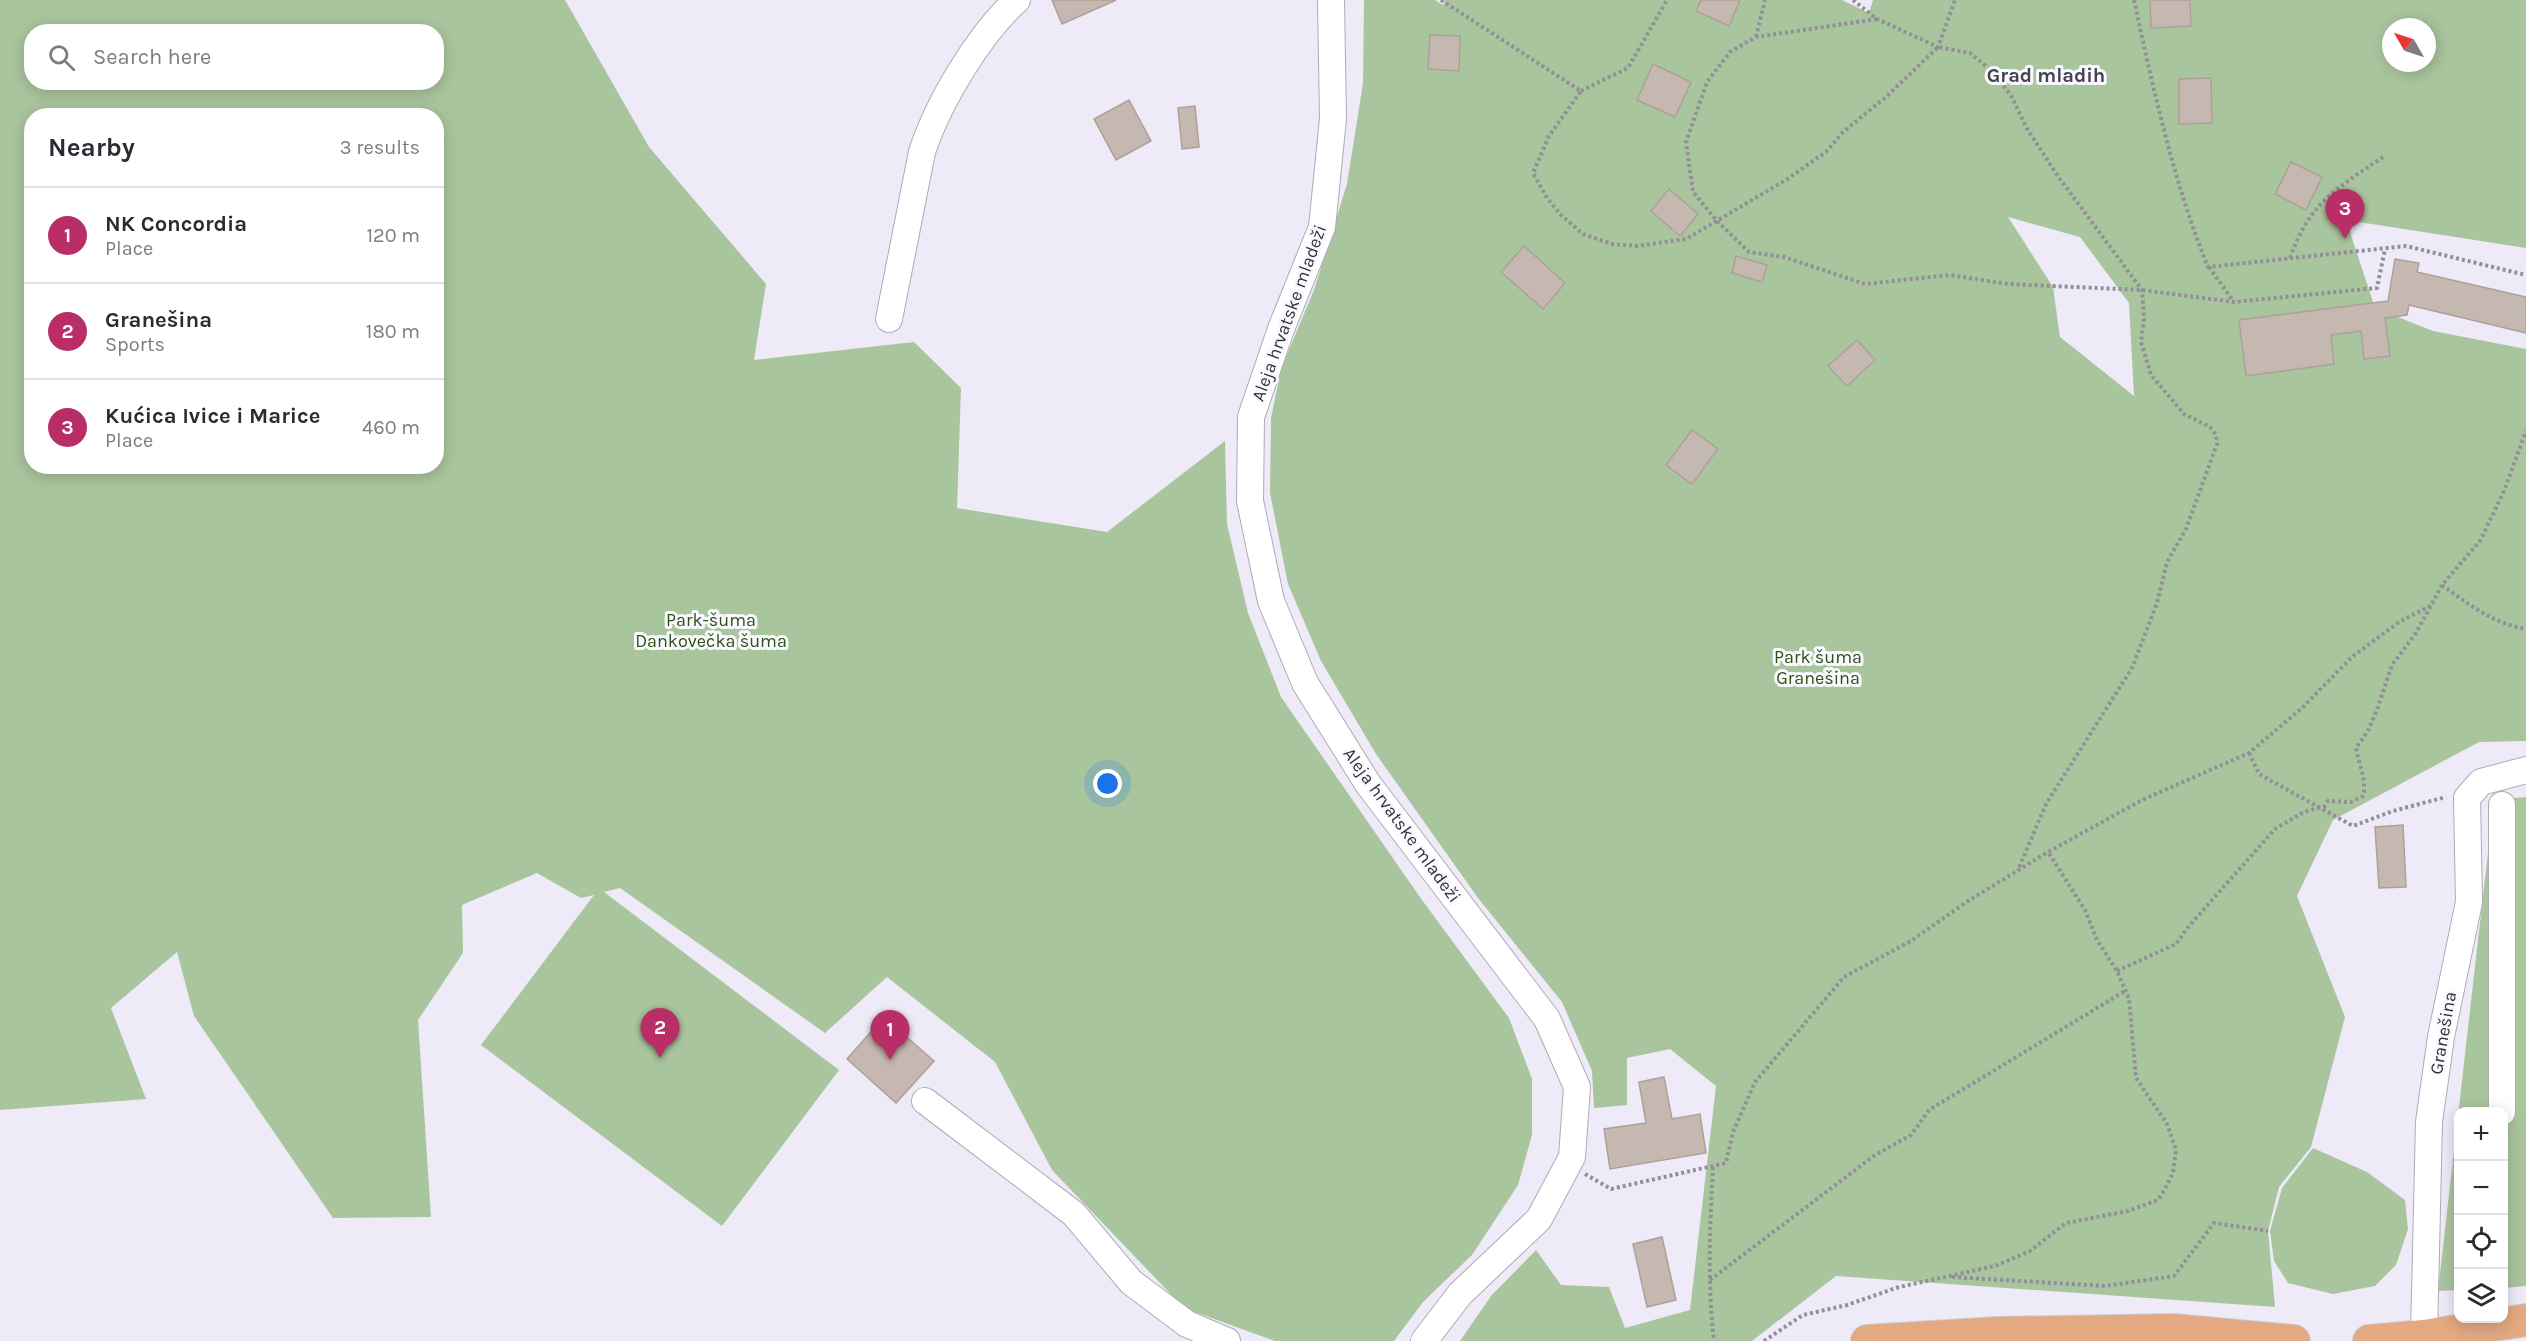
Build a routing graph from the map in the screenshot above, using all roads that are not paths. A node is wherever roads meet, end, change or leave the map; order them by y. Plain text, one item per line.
1 (1017, 0) edge
2 (1330, 0) edge
3 (889, 319) dead end
4 (2526, 770) edge
5 (2502, 805) dead end
6 (925, 1101) dead end
7 (2502, 1107) edge
8 (2510, 1321) edge
9 (2424, 1336) junction
10 (1227, 1341) edge
11 (1424, 1341) edge
12 (1867, 1341) edge
13 (2294, 1341) edge
14 (2369, 1341) edge

1 - 3 street
2 - 11 street, Aleja hrvatske mladeži
4 - 9 street, Granešina
5 - 7 street
6 - 10 street
8 - 9 main road
9 - 14 main road
12 - 13 main road

